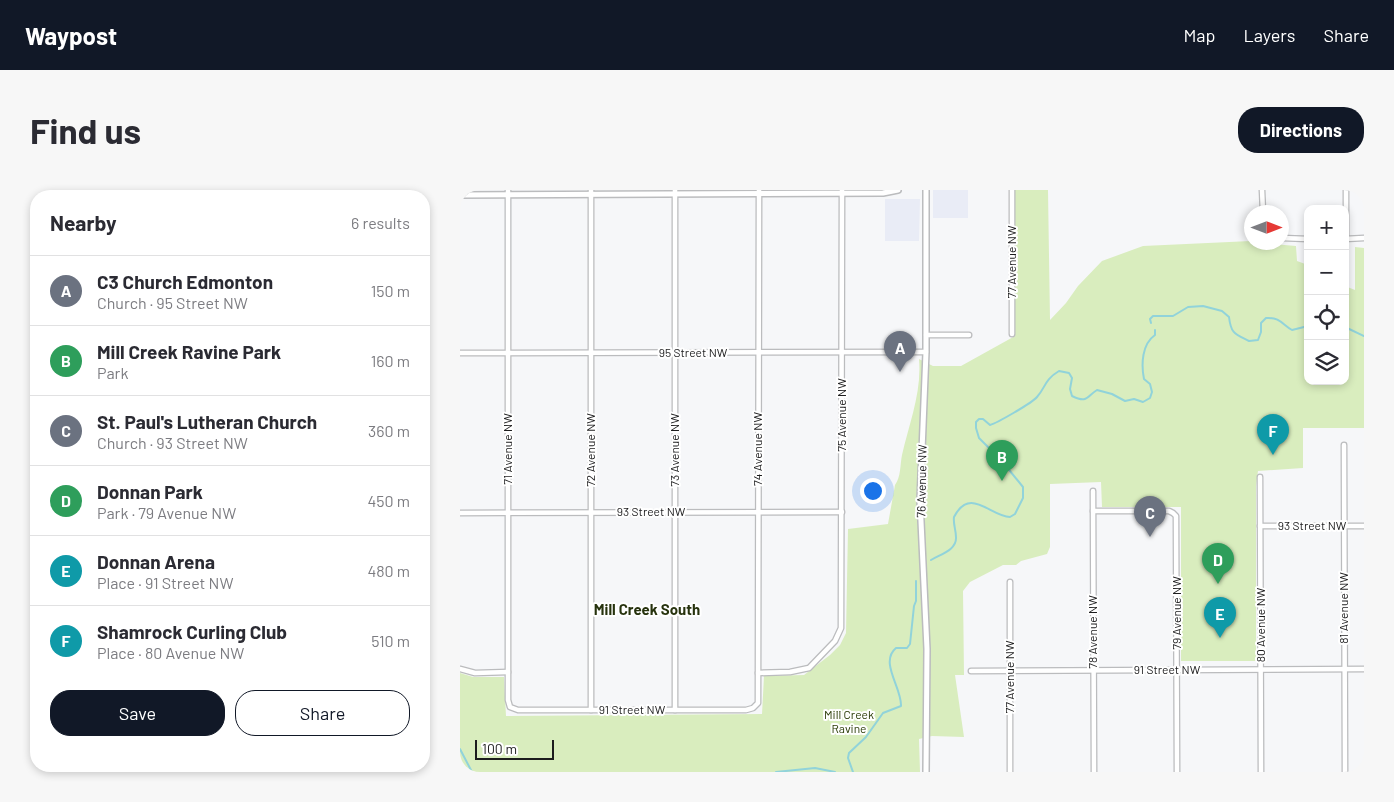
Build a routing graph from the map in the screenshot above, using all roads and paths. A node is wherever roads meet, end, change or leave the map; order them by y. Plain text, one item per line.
1 (898, 190) edge
2 (926, 190) edge
3 (1012, 190) edge
4 (1262, 190) edge
5 (1346, 190) edge
6 (508, 192) edge
7 (591, 192) edge
8 (675, 192) edge
9 (759, 192) edge
10 (842, 192) edge
11 (460, 195) edge
12 (1262, 205) edge
13 (1346, 205) edge
14 (1289, 238) edge
15 (1364, 238) edge
16 (1304, 239) edge
17 (1349, 239) edge
18 (1012, 334) dead end
19 (926, 335) junction
20 (969, 335) dead end
21 (759, 352) junction
22 (842, 352) junction
23 (926, 352) junction
24 (508, 353) junction
25 (592, 353) junction
26 (675, 353) junction
27 (460, 354) edge
28 (1344, 444) dead end
29 (1260, 477) dead end
30 (1093, 491) dead end
31 (1093, 511) junction
32 (591, 512) junction
33 (675, 512) junction
34 (758, 512) junction
35 (842, 512) junction
36 (460, 513) edge
37 (508, 513) junction
38 (1260, 526) junction
39 (1344, 526) junction
40 (1364, 526) edge
41 (1010, 582) dead end
42 (460, 668) edge
43 (1345, 669) junction
44 (1364, 669) edge
45 (1094, 670) junction
46 (1177, 670) junction
47 (1261, 670) junction
48 (971, 671) dead end
49 (1010, 671) junction
50 (508, 672) junction
51 (758, 673) junction
52 (510, 707) joint
53 (755, 707) joint
54 (591, 710) junction
55 (675, 710) junction
56 (926, 772) edge
57 (1010, 772) edge
58 (1094, 772) edge
59 (1177, 772) edge
60 (1261, 772) edge
61 (1345, 772) edge

1 - 10 street
2 - 19 street, 76 Avenue NW
3 - 18 street, 77 Avenue NW
4 - 12 street
5 - 13 street
6 - 7 street
6 - 11 street
6 - 24 street, 71 Avenue NW
7 - 8 street
7 - 25 street, 72 Avenue NW
8 - 9 street
8 - 26 street, 73 Avenue NW
9 - 10 street
9 - 21 street, 74 Avenue NW
10 - 22 street, 75 Avenue NW
14 - 16 street
15 - 17 street
19 - 20 street
19 - 23 street, 76 Avenue NW
21 - 22 street, 95 Street NW
21 - 26 street, 95 Street NW
21 - 34 street, 74 Avenue NW
22 - 23 street, 95 Street NW
22 - 35 street, 75 Avenue NW
23 - 56 street, 76 Avenue NW
24 - 25 street, 95 Street NW
24 - 27 street, 95 Street NW
24 - 37 street, 71 Avenue NW
25 - 26 street, 95 Street NW
25 - 32 street, 72 Avenue NW
26 - 33 street, 73 Avenue NW
28 - 39 street, 81 Avenue NW
29 - 38 street, 80 Avenue NW
30 - 31 street, 78 Avenue NW
31 - 45 street, 78 Avenue NW
31 - 46 street, 79 Avenue NW
32 - 33 street, 93 Street NW
32 - 37 street, 93 Street NW
32 - 54 street, 72 Avenue NW
33 - 34 street, 93 Street NW
33 - 55 street, 73 Avenue NW
34 - 35 street, 93 Street NW
34 - 51 street, 74 Avenue NW
35 - 51 street, 75 Avenue NW
36 - 37 street, 93 Street NW
37 - 50 street, 71 Avenue NW
38 - 39 street, 93 Street NW
38 - 47 street, 80 Avenue NW
39 - 40 street, 93 Street NW
39 - 43 street, 81 Avenue NW
41 - 49 street, 77 Avenue NW
42 - 50 street
43 - 44 street, 91 Street NW
43 - 47 street, 91 Street NW
43 - 61 street, 81 Avenue NW
45 - 46 street, 91 Street NW
45 - 49 street, 91 Street NW
45 - 58 street, 78 Avenue NW
46 - 47 street, 91 Street NW
46 - 59 street, 79 Avenue NW
47 - 60 street, 80 Avenue NW
48 - 49 street, 91 Street NW
49 - 57 street, 77 Avenue NW
50 - 52 street, 71 Avenue NW
51 - 53 street, 74 Avenue NW
52 - 54 street, 91 Street NW
53 - 55 street, 91 Street NW
54 - 55 street, 91 Street NW

